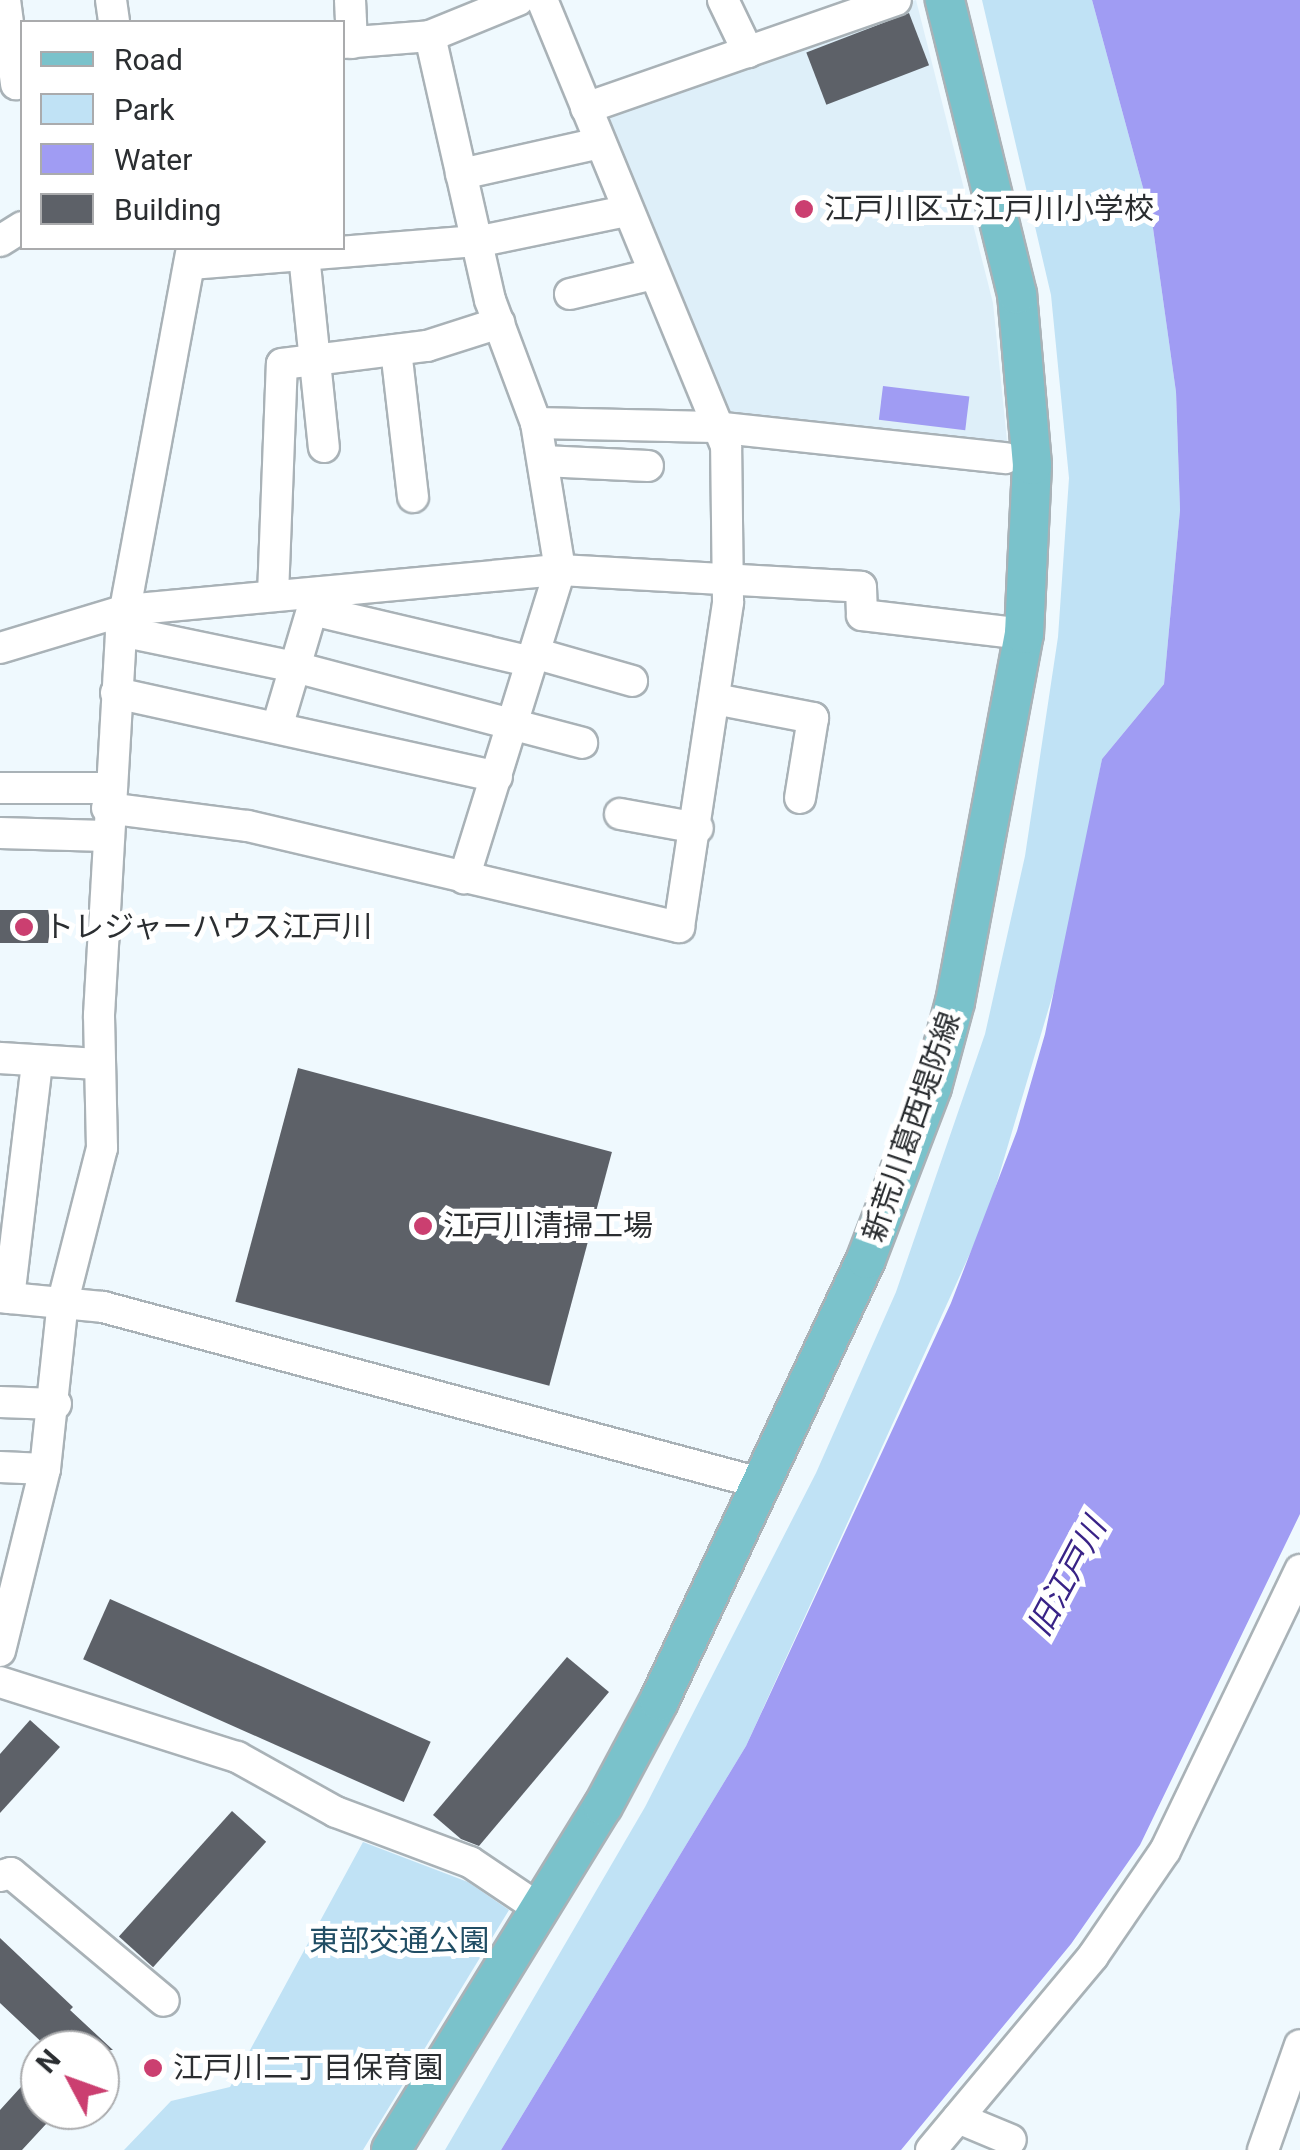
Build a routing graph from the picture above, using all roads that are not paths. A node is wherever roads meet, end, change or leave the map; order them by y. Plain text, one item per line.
1 (5, 0) edge
2 (350, 0) edge
3 (518, 0) edge
4 (542, 0) edge
5 (723, 0) edge
6 (896, 0) edge
7 (945, 0) edge
8 (430, 36) junction
9 (347, 43) edge
10 (748, 52) junction
11 (13, 84) edge
12 (586, 108) junction
13 (600, 143) junction
14 (461, 174) junction
15 (626, 211) junction
16 (474, 238) junction
17 (304, 255) junction
18 (191, 256) edge
19 (652, 274) junction
20 (570, 294) dead end
21 (499, 323) junction
22 (396, 350) junction
23 (316, 360) junction
24 (536, 422) junction
25 (714, 427) junction
26 (324, 447) dead end
27 (1005, 458) dead end
28 (542, 461) junction
29 (648, 466) dead end
30 (413, 497) dead end
31 (560, 570) junction
32 (729, 575) junction
33 (274, 595) junction
34 (315, 600) junction
35 (124, 620) junction
36 (1024, 634) junction
37 (0, 648) edge
38 (533, 658) junction
39 (295, 668) junction
40 (632, 681) dead end
41 (116, 693) junction
42 (715, 699) junction
43 (513, 723) junction
44 (278, 724) junction
45 (582, 743) dead end
46 (497, 777) junction
47 (0, 788) edge
48 (800, 798) dead end
49 (108, 811) junction
50 (620, 814) dead end
51 (698, 828) junction
52 (0, 833) edge
53 (464, 878) junction
54 (0, 1058) edge
55 (37, 1062) junction
56 (98, 1064) junction
57 (5, 1297) edge
58 (63, 1301) junction
59 (0, 1402) edge
60 (56, 1404) junction
61 (0, 1466) edge
62 (44, 1468) junction
63 (760, 1483) junction
64 (1300, 1570) edge
65 (0, 1651) edge
66 (0, 1682) edge
67 (0, 1876) edge
68 (540, 1909) junction
69 (164, 2001) dead end
70 (1297, 2062) edge
71 (958, 2118) junction
72 (1010, 2140) dead end
73 (391, 2150) edge
74 (931, 2150) edge
75 (1263, 2150) edge

1 - 11 street
2 - 9 street
3 - 8 street
4 - 12 street
5 - 10 street
6 - 10 street
7 - 36 main road, 新荒川葛西堤防線
8 - 9 street
8 - 14 street
10 - 12 street
12 - 13 street
13 - 14 street
13 - 15 street
14 - 16 street
15 - 16 street
15 - 19 street
16 - 17 street
16 - 21 street
17 - 18 street
17 - 23 street
18 - 35 street
19 - 20 street
19 - 25 street
21 - 22 street
21 - 24 street
22 - 23 street
22 - 30 street
23 - 26 street
23 - 33 street
24 - 25 street
24 - 28 street
25 - 27 street
25 - 32 street
28 - 29 street
28 - 31 street
31 - 32 street
31 - 34 street
31 - 38 street
32 - 36 street
32 - 42 street
33 - 34 street
33 - 35 street
34 - 38 street
34 - 39 street
35 - 37 street
35 - 39 street
35 - 41 street
36 - 63 main road, 新荒川葛西堤防線
38 - 40 street
38 - 43 street
39 - 43 street
39 - 44 street
41 - 44 street
41 - 49 street
42 - 48 street
42 - 51 street
43 - 45 street
43 - 46 street
44 - 46 street
46 - 53 street
47 - 49 street
49 - 52 street
49 - 53 street
49 - 56 street
50 - 51 street
51 - 53 street
54 - 55 street
55 - 56 street
55 - 57 street
56 - 58 street
57 - 58 street
58 - 60 street
58 - 63 street
59 - 60 street
60 - 62 street
61 - 62 street
62 - 65 street
63 - 68 main road, 新荒川葛西堤防線
64 - 71 street
66 - 68 street
67 - 69 street
68 - 73 main road, 新荒川葛西堤防線
70 - 75 street
71 - 72 street
71 - 74 street

